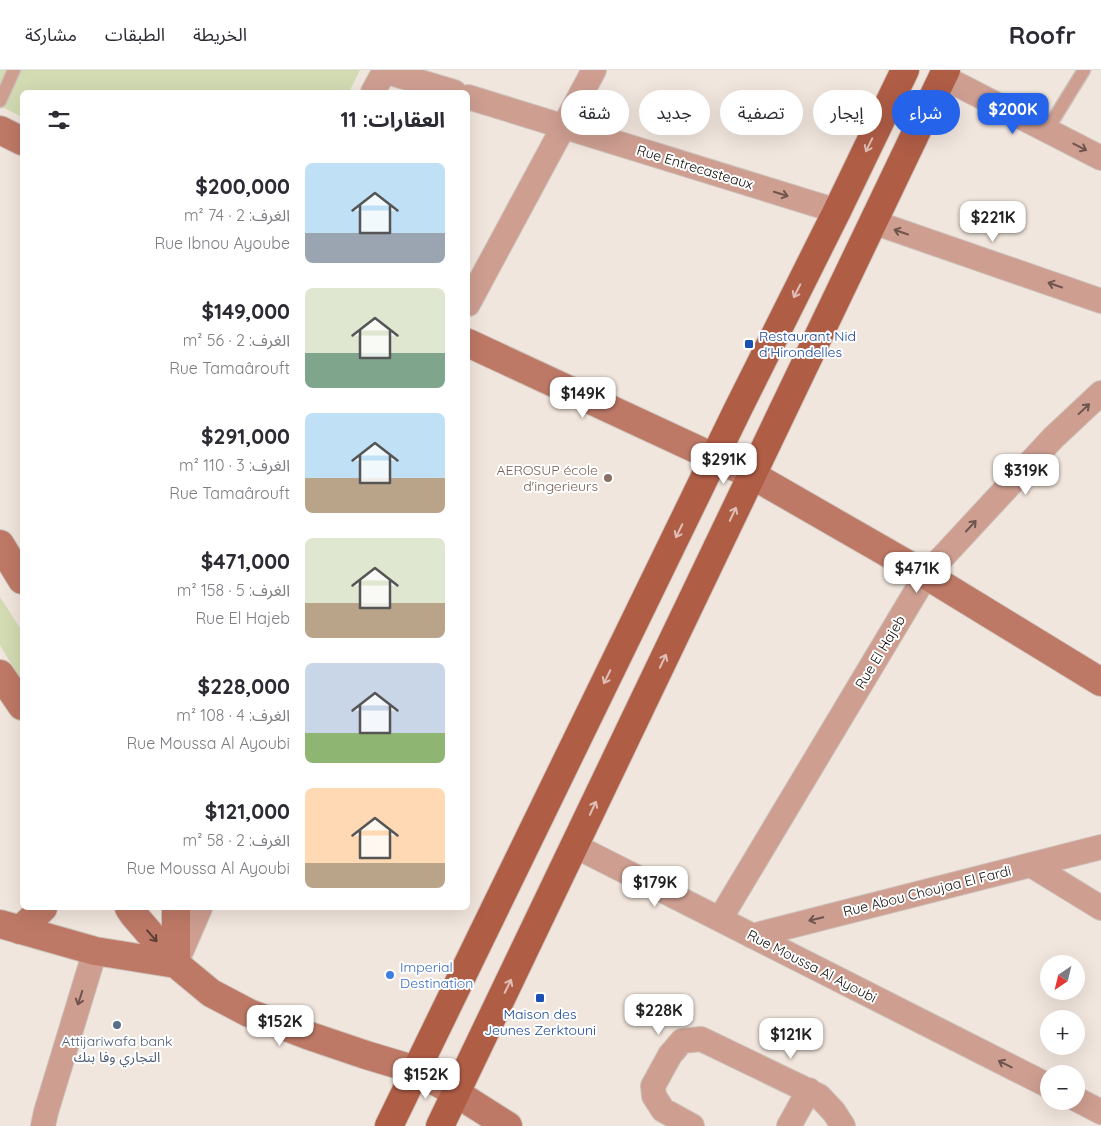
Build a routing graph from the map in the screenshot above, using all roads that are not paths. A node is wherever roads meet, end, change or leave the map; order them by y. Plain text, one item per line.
1 (14, 70) edge
2 (385, 70) edge
3 (594, 70) edge
4 (905, 70) edge
5 (1084, 70) edge
6 (945, 74) edge
7 (375, 90) edge
8 (448, 90) edge
9 (583, 90) edge
10 (470, 98) edge
11 (0, 101) edge
12 (561, 125) edge
13 (0, 130) edge
14 (561, 130) edge
15 (1047, 130) junction
16 (592, 135) edge
17 (20, 140) edge
18 (1101, 158) edge
19 (837, 211) junction
20 (873, 222) junction
21 (470, 300) edge
22 (1101, 301) edge
23 (470, 346) edge
24 (1101, 393) edge
25 (715, 457) junction
26 (752, 475) junction
27 (0, 545) edge
28 (926, 575) junction
29 (20, 577) edge
30 (0, 674) edge
31 (1101, 682) edge
32 (20, 703) edge
33 (575, 846) junction
34 (1101, 846) edge
35 (1031, 864) junction
36 (1101, 908) edge
37 (40, 910) edge
38 (130, 910) edge
39 (176, 910) edge
40 (199, 910) edge
41 (720, 919) junction
42 (10, 927) edge
43 (752, 936) junction
44 (94, 951) junction
45 (176, 964) junction
46 (416, 1070) junction
47 (1040, 1081) edge
48 (809, 1090) junction
49 (456, 1093) junction
50 (1085, 1104) edge
51 (1101, 1112) edge
52 (43, 1126) edge
53 (389, 1126) edge
54 (440, 1126) edge
55 (508, 1126) edge
56 (692, 1126) edge
57 (789, 1126) edge
58 (843, 1126) edge

1 - 11 lane
2 - 7 street
2 - 8 street
3 - 9 street
4 -> 19 main road
5 - 15 lane
6 - 15 street
6 - 20 main road
10 - 12 street, Rue Entrecasteaux
13 - 17 street
14 - 21 street
15 -> 18 street
16 -> 19 street, Rue Entrecasteaux
19 -> 25 main road
22 -> 20 street
20 - 26 main road
23 - 25 street
28 -> 24 street, Rue El Hajeb
25 - 26 street
25 -> 46 main road
26 - 28 street
33 -> 26 main road
27 - 29 street
28 - 31 street
28 - 41 street, Rue El Hajeb
30 - 32 street
33 - 41 street, Rue Moussa Al Ayoubi
49 -> 33 main road
34 - 35 street, Rue Abou Choujaa El Fardi
35 - 36 street
35 -> 43 street, Rue Abou Choujaa El Fardi
37 - 42 street
38 -> 45 street
39 - 45 street
40 - 45 street
41 - 43 street, Rue Moussa Al Ayoubi
42 - 44 street
47 -> 43 street, Rue Moussa Al Ayoubi
44 - 45 street
44 -> 52 street
45 - 46 street
46 - 49 street
46 - 53 main road
48 - 56 street
48 - 57 street
48 - 58 street
49 - 54 main road
49 - 55 street
50 - 51 street

